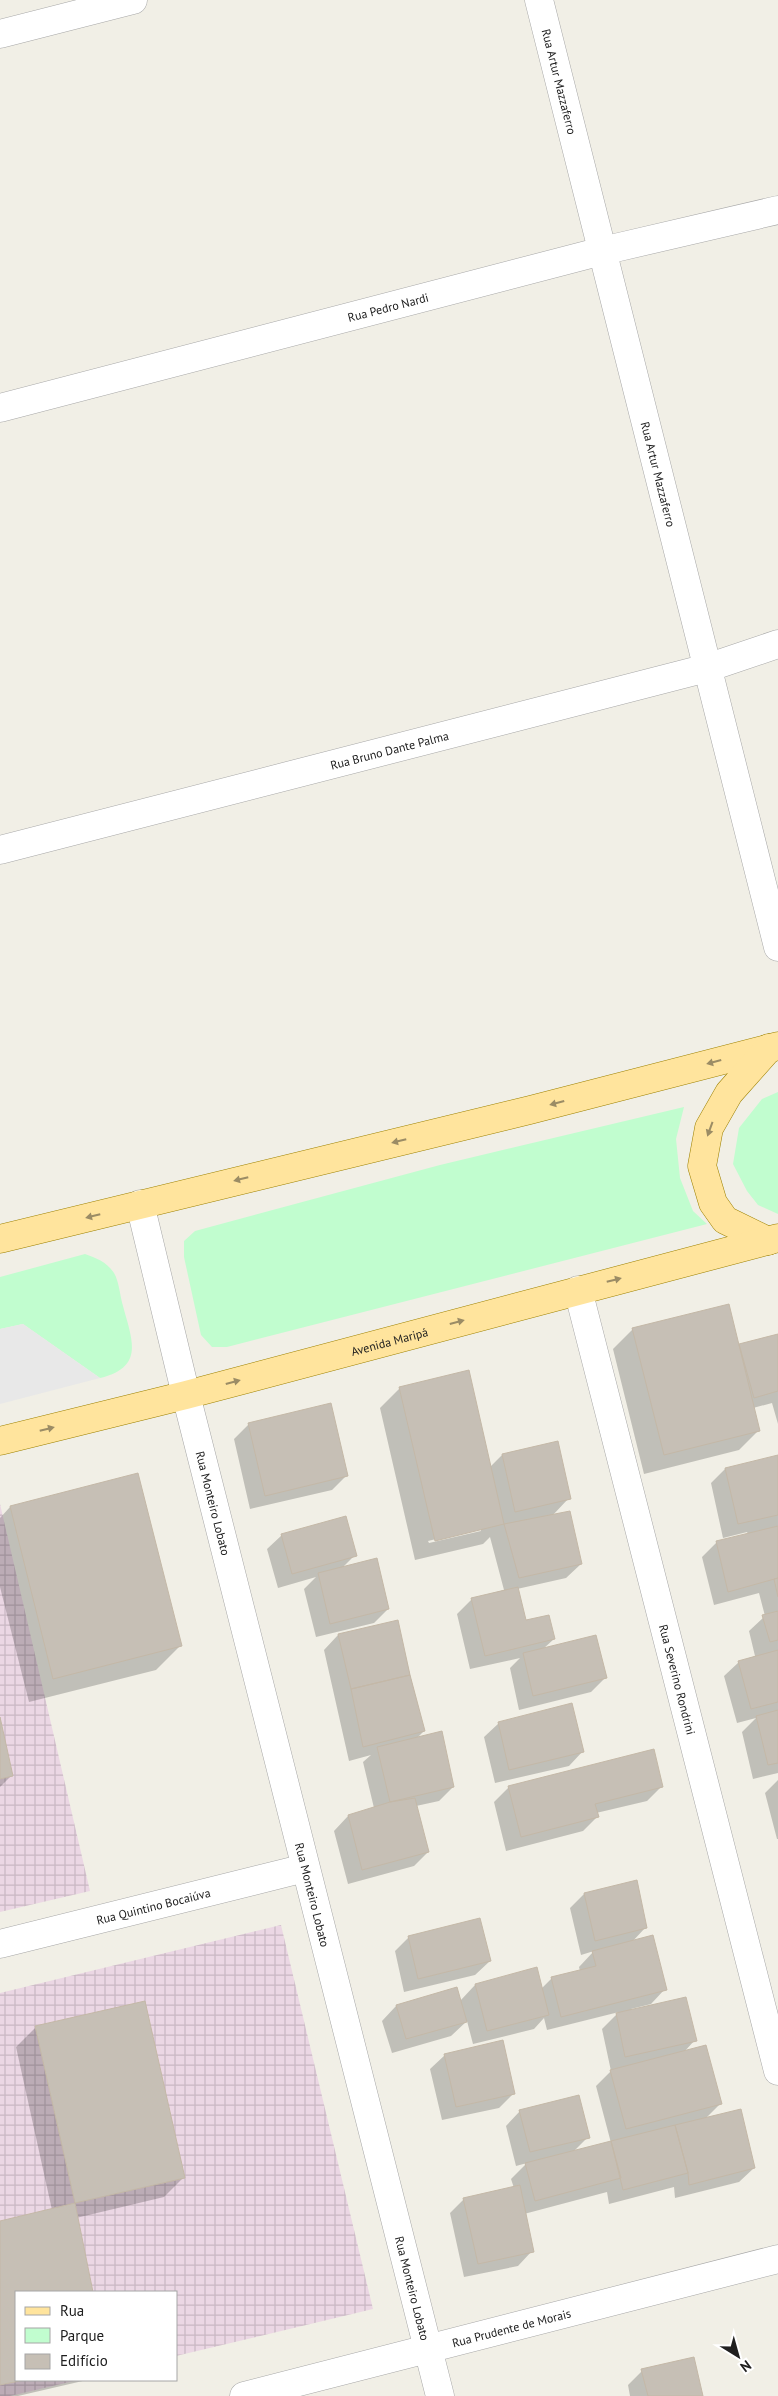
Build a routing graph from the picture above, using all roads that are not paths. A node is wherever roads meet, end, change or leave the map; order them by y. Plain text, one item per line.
1 (133, 0) edge
2 (539, 0) edge
3 (0, 34) edge
4 (778, 210) edge
5 (602, 251) junction
6 (0, 408) edge
7 (778, 644) edge
8 (707, 668) junction
9 (0, 850) edge
10 (778, 947) edge
11 (774, 1047) edge
12 (140, 1204) junction
13 (0, 1239) edge
14 (773, 1240) edge
15 (578, 1290) junction
16 (186, 1395) junction
17 (0, 1441) edge
18 (306, 1868) junction
19 (0, 1944) edge
20 (778, 2071) edge
21 (778, 2259) edge
22 (428, 2349) junction
23 (244, 2396) edge
24 (440, 2396) edge

1 - 3 street
2 - 5 street, Rua Artur Mazzaferro
4 - 5 street, Rua Pedro Nardi
5 - 6 street, Rua Pedro Nardi
5 - 8 street, Rua Artur Mazzaferro
7 - 8 street, Rua Bruno Dante Palma
8 - 9 street, Rua Bruno Dante Palma
8 - 10 street, Rua Artur Mazzaferro
11 -> 12 main road
11 -> 14 main road
12 -> 13 main road
12 - 16 street, Rua Monteiro Lobato
15 -> 14 main road, Avenida Maripá
16 -> 15 main road, Avenida Maripá
15 - 20 street, Rua Severino Rondrini
17 -> 16 main road, Avenida Maripá
16 - 18 street, Rua Monteiro Lobato
18 - 19 street, Rua Quintino Bocaiúva
18 - 22 street, Rua Monteiro Lobato
21 - 22 street, Rua Prudente de Morais
22 - 23 street, Rua Prudente de Morais
22 - 24 street, Rua Monteiro Lobato

